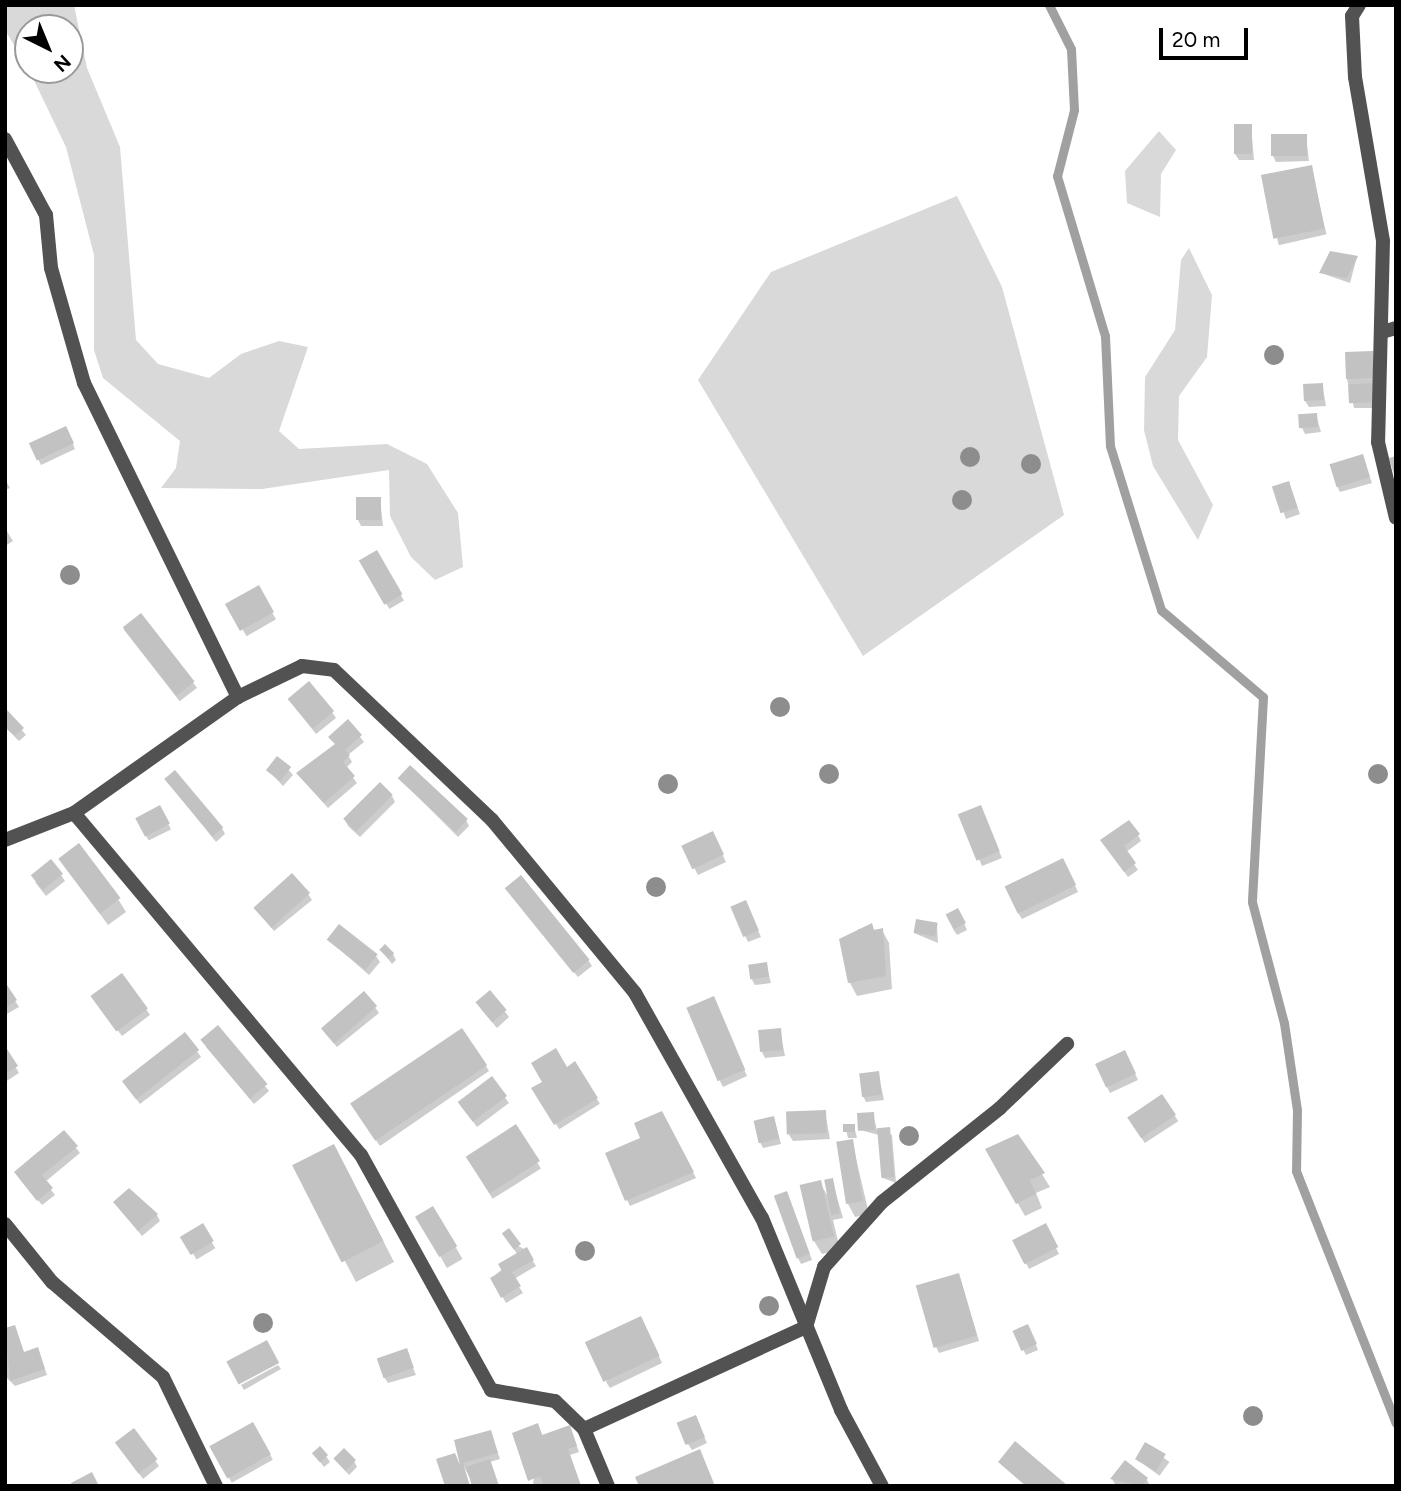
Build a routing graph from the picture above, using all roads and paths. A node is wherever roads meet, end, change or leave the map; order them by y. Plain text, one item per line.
1 (1359, 5) edge
2 (5, 139) edge
3 (1389, 330) edge
4 (1396, 518) edge
5 (238, 697) junction
6 (74, 813) junction
7 (5, 840) edge
8 (1067, 1044) dead end
9 (5, 1224) edge
10 (806, 1327) junction
11 (584, 1429) junction
12 (216, 1486) edge
13 (608, 1486) edge
14 (882, 1486) edge

1 - 3 street
2 - 5 street
3 - 4 street
5 - 6 street
5 - 10 street
6 - 7 street
6 - 11 street
8 - 10 street
9 - 12 street
10 - 11 street
10 - 14 street
11 - 13 street

